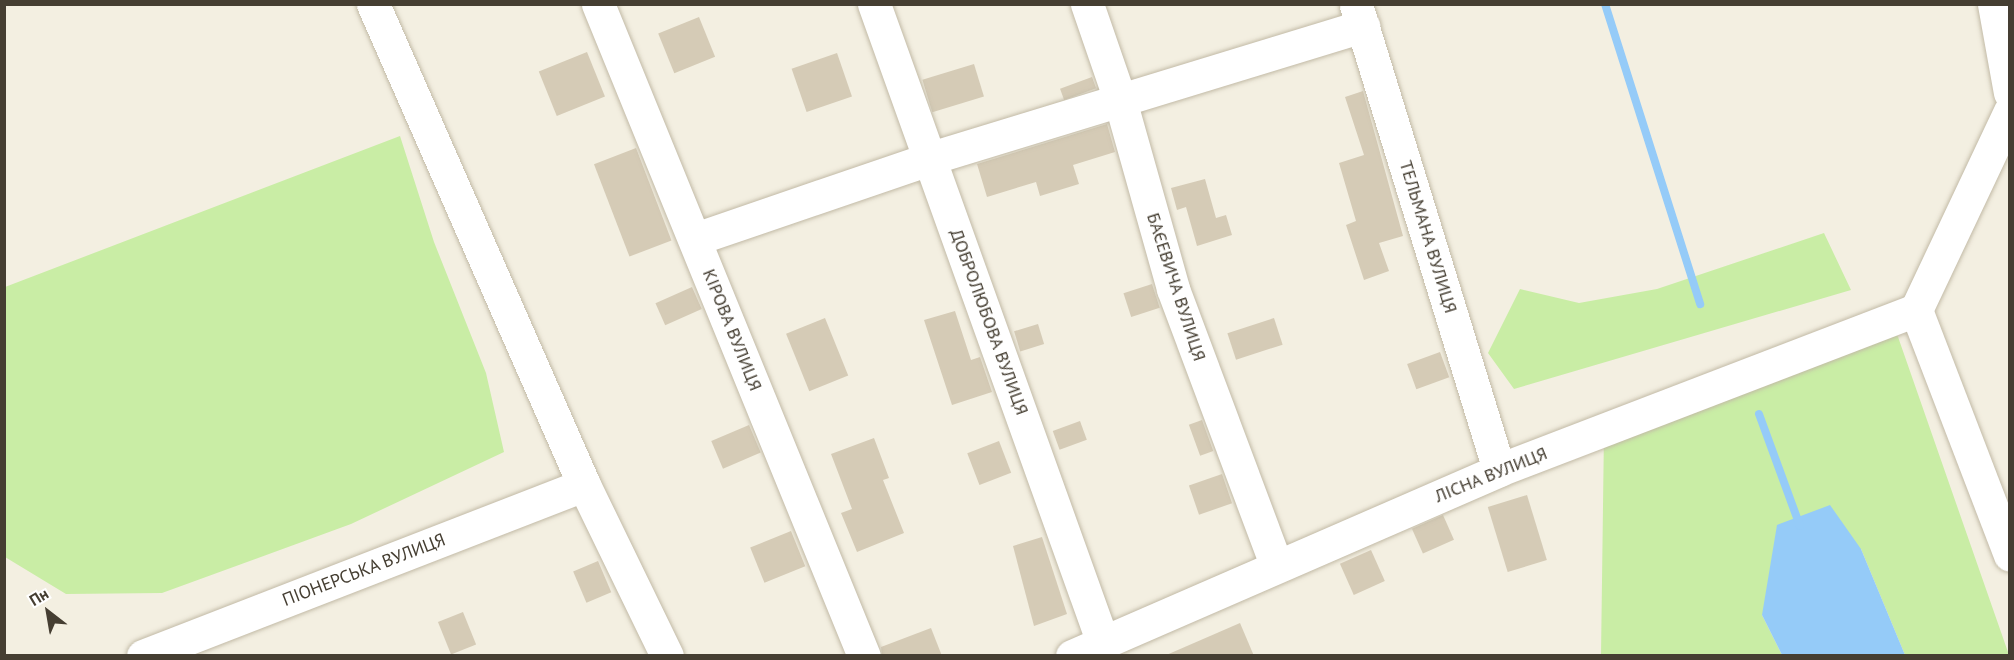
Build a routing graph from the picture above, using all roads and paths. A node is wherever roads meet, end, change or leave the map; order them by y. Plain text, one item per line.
1 (373, 4) edge
2 (598, 4) edge
3 (874, 4) edge
4 (1087, 4) edge
5 (1994, 4) edge
6 (1359, 15) edge
7 (2010, 93) edge
8 (1120, 100) junction
9 (2010, 111) edge
10 (931, 158) junction
11 (694, 239) junction
12 (1916, 310) junction
13 (1499, 471) junction
14 (585, 485) junction
15 (2003, 518) edge
16 (2010, 555) edge
17 (1276, 565) junction
18 (1102, 640) junction
19 (143, 656) edge
20 (667, 656) edge
21 (864, 656) edge
22 (1072, 656) edge

1 - 14 street
2 - 11 street, КІРОВА ВУЛИЦЯ
3 - 10 street, ДОБРОЛЮБОВА ВУЛИЦЯ
4 - 8 street, БАЄЕВИЧА ВУЛИЦЯ
5 - 7 street
6 - 8 street
6 - 13 street, ТЕЛЬМАНА ВУЛИЦЯ
8 - 10 street
8 - 17 street, БАЄЕВИЧА ВУЛИЦЯ
9 - 12 street
10 - 11 street
10 - 18 street, ДОБРОЛЮБОВА ВУЛИЦЯ
11 - 21 street, КІРОВА ВУЛИЦЯ
12 - 13 street, ЛІСНА ВУЛИЦЯ
12 - 15 street
13 - 17 street, ЛІСНА ВУЛИЦЯ
14 - 19 street, ПІОНЕРСЬКА ВУЛИЦЯ
14 - 20 street
15 - 16 street
17 - 18 street, ЛІСНА ВУЛИЦЯ
18 - 22 street, ЛІСНА ВУЛИЦЯ

